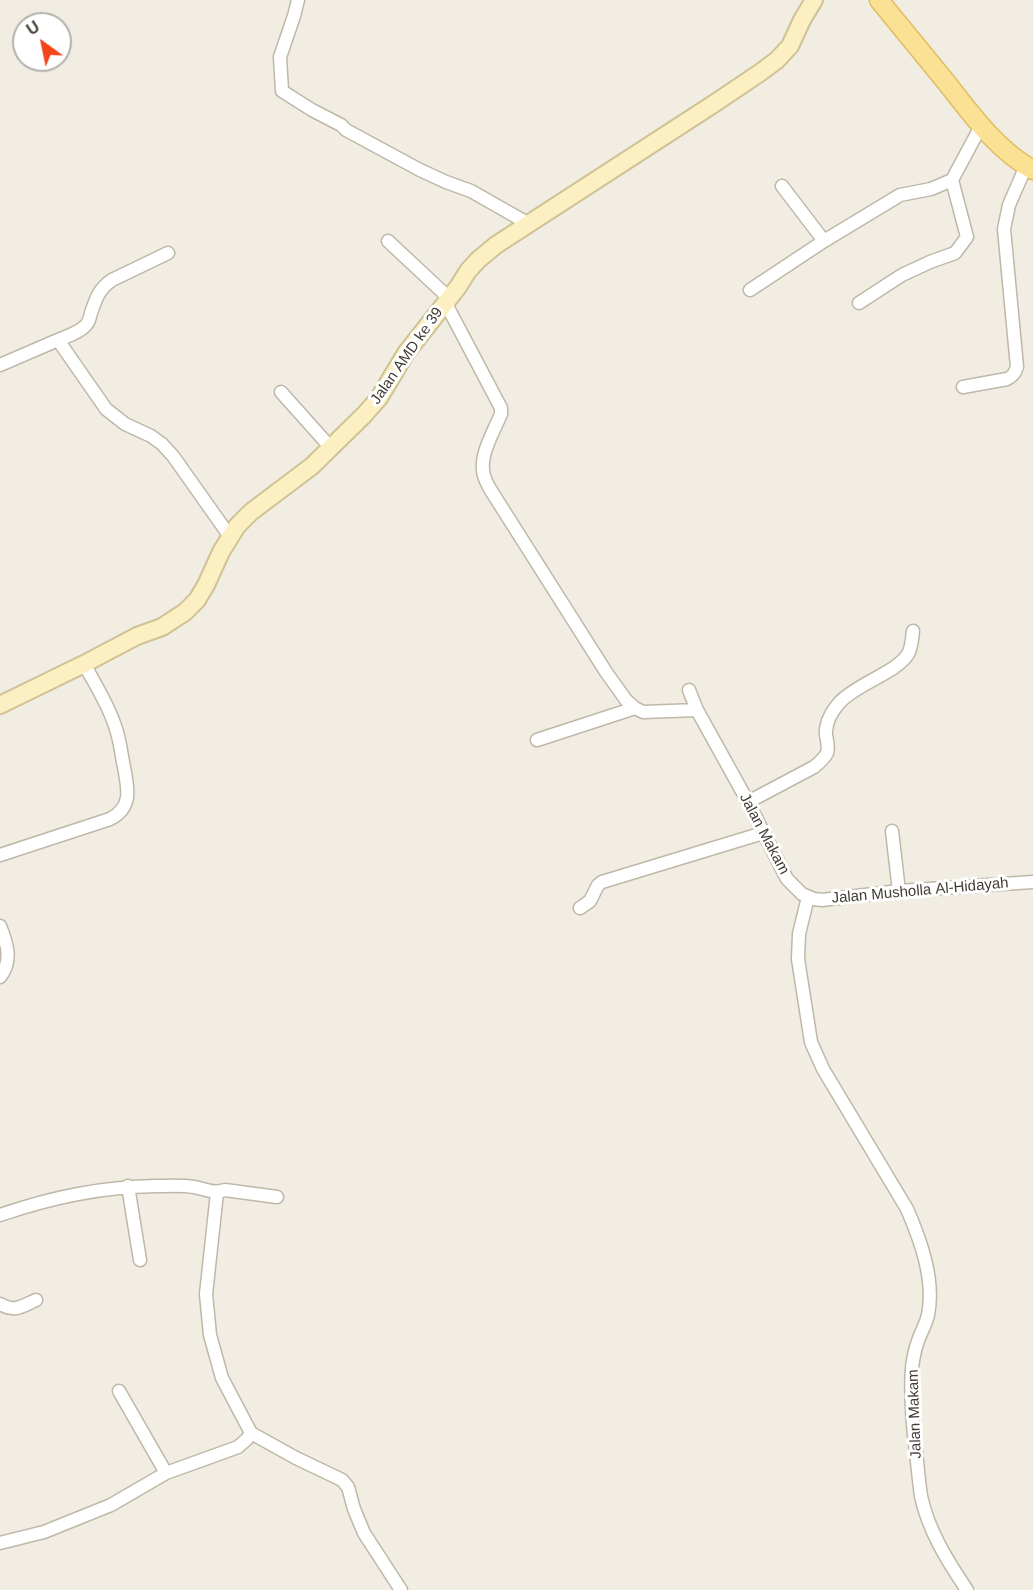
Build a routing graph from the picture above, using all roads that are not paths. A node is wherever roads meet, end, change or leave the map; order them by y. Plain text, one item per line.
1 (298, 0) edge
2 (814, 0) edge
3 (879, 0) edge
4 (981, 126) junction
5 (1029, 168) edge
6 (952, 180) junction
7 (782, 186) dead end
8 (529, 224) junction
9 (388, 241) dead end
10 (824, 241) junction
11 (168, 253) dead end
12 (750, 290) dead end
13 (447, 300) junction
14 (859, 303) dead end
15 (58, 340) junction
16 (0, 365) edge
17 (963, 387) dead end
18 (281, 392) dead end
19 (331, 448) junction
20 (231, 538) junction
21 (913, 631) dead end
22 (84, 664) junction
23 (689, 690) dead end
24 (0, 705) edge
25 (635, 708) junction
26 (697, 710) junction
27 (537, 740) dead end
28 (748, 802) junction
29 (892, 831) dead end
30 (763, 833) junction
31 (0, 855) edge
32 (1033, 882) edge
33 (899, 891) junction
34 (808, 897) junction
35 (580, 908) dead end
36 (0, 926) edge
37 (0, 977) edge
38 (128, 1186) junction
39 (218, 1193) junction
40 (277, 1197) dead end
41 (0, 1215) edge
42 (140, 1260) dead end
43 (36, 1300) dead end
44 (0, 1304) edge
45 (119, 1391) dead end
46 (251, 1433) junction
47 (166, 1473) junction
48 (0, 1543) edge
49 (401, 1590) edge
50 (967, 1590) edge

1 - 8 street
2 - 8 street, Jalan AMD ke 39
3 - 4 main road
4 - 5 main road
4 - 6 street
5 - 17 street
6 - 10 street
6 - 14 street
7 - 10 street
8 - 13 street, Jalan AMD ke 39
9 - 13 street
10 - 12 street
11 - 15 street
13 - 19 street, Jalan AMD ke 39
13 - 25 street
15 - 16 street
15 - 20 street
18 - 19 street
19 - 20 street, Jalan AMD ke 39
20 - 22 street, Jalan AMD ke 39
21 - 28 street
22 - 24 street, Jalan AMD ke 39
22 - 31 street
23 - 26 street, Jalan Makam
25 - 26 street
25 - 27 street
26 - 28 street, Jalan Makam
28 - 30 street, Jalan Makam
29 - 33 street
30 - 34 street, Jalan Makam
30 - 35 street
32 - 33 street, Jalan Musholla Al-Hidayah
33 - 34 street, Jalan Musholla Al-Hidayah
34 - 50 street, Jalan Makam
36 - 37 street
38 - 39 street
38 - 41 street
38 - 42 street
39 - 40 street
39 - 46 street
43 - 44 street
45 - 47 street
46 - 47 street
46 - 49 street
47 - 48 street

